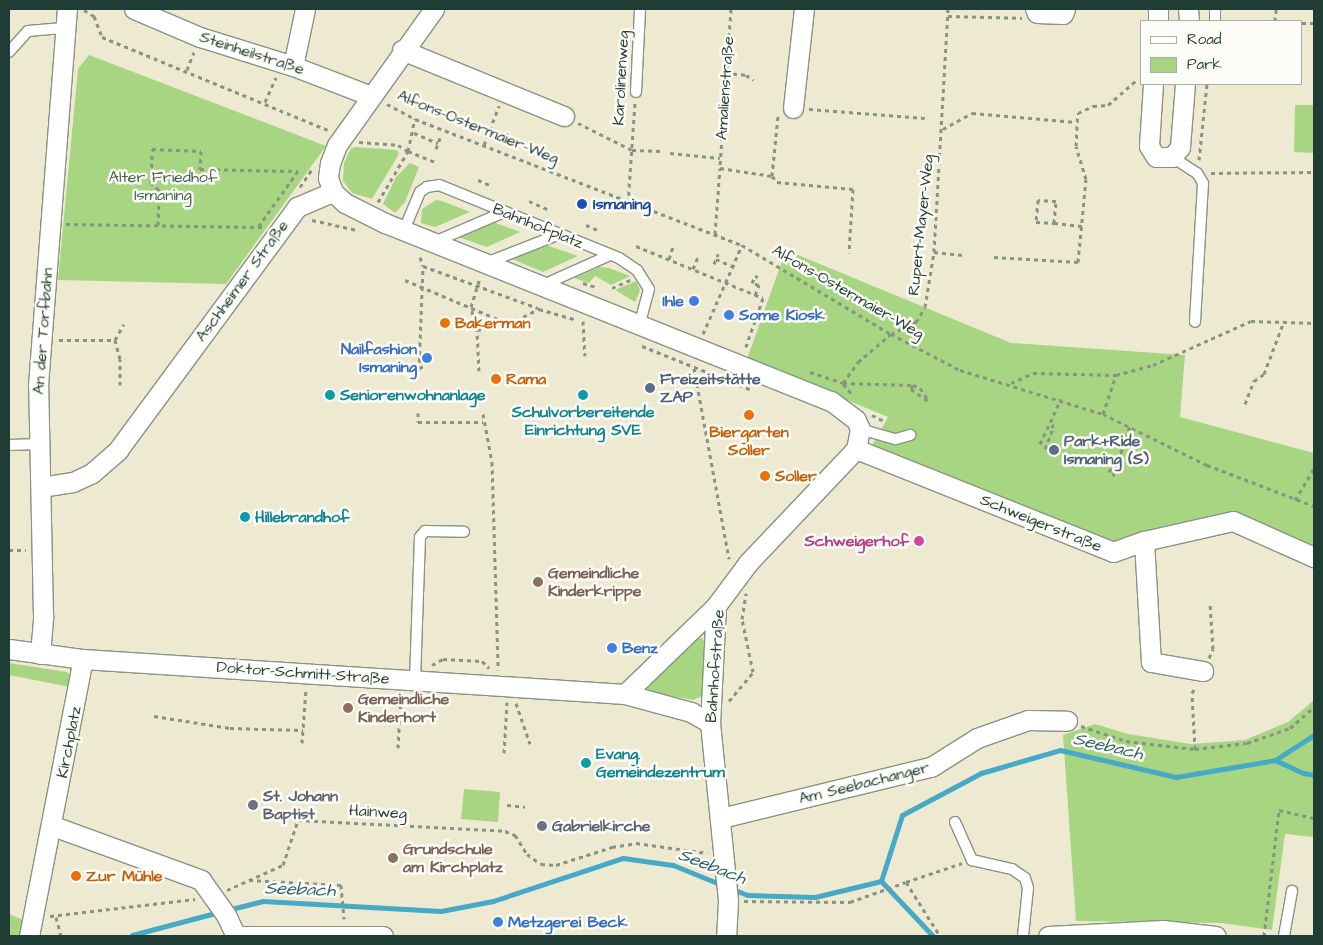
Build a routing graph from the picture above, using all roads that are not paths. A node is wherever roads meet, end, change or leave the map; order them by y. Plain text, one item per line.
1 (67, 9) edge
2 (134, 9) edge
3 (305, 9) edge
4 (434, 9) edge
5 (640, 9) edge
6 (804, 9) edge
7 (1065, 9) edge
8 (1036, 11) edge
9 (66, 28) junction
10 (402, 50) junction
11 (9, 52) edge
12 (288, 64) junction
13 (1154, 85) edge
14 (1185, 85) edge
15 (636, 92) road end
16 (371, 96) junction
17 (793, 108) road end
18 (564, 116) road end
19 (1172, 157) junction
20 (333, 192) junction
21 (504, 212) junction
22 (404, 230) junction
23 (560, 234) junction
24 (433, 242) junction
25 (610, 254) junction
26 (485, 263) junction
27 (542, 286) junction
28 (1195, 322) dead end
29 (640, 326) junction
30 (863, 420) junction
31 (910, 435) road end
32 (9, 444) edge
33 (39, 444) junction
34 (856, 449) junction
35 (41, 487) junction
36 (464, 532) dead end
37 (1144, 541) junction
38 (1314, 557) edge
39 (716, 606) junction
40 (9, 649) edge
41 (40, 654) junction
42 (83, 659) junction
43 (1203, 671) road end
44 (411, 677) junction
45 (625, 694) junction
46 (1067, 721) road end
47 (710, 723) junction
48 (721, 818) junction
49 (955, 822) dead end
50 (53, 826) junction
51 (1292, 891) dead end
52 (1163, 933) edge
53 (29, 936) edge
54 (236, 936) edge
55 (345, 936) edge
56 (384, 936) edge
57 (726, 936) edge
58 (1023, 936) edge
59 (1048, 936) edge
60 (1216, 936) edge
61 (1284, 936) edge

1 - 9 street, An der Torfbahn
2 - 12 street, Steinheilstraße
3 - 12 street
4 - 10 street
5 - 15 lane, Karolinenweg
6 - 17 street
7 - 8 street
9 - 11 lane
9 - 33 street, An der Torfbahn
10 - 16 street
10 - 18 street
12 - 16 street, Steinheilstraße
13 - 19 street
14 - 19 street
16 - 20 street
19 - 28 lane
20 - 22 street
20 - 35 street, Aschheimer Straße
21 - 22 lane, Bahnhofplatz
21 - 23 lane, Bahnhofplatz
21 - 24 lane
22 - 24 street
23 - 25 lane, Bahnhofplatz
23 - 26 lane
24 - 26 street
25 - 27 lane
25 - 29 lane, Bahnhofplatz
26 - 27 street
27 - 29 street
29 - 30 street
30 - 31 lane
30 - 34 street
32 - 33 lane
33 - 35 street, An der Torfbahn
34 - 37 street, Schweigerstraße
34 - 39 street, Bahnhofstraße
35 - 41 street, An der Torfbahn
36 - 44 lane
37 - 38 street, Schweigerstraße
37 - 43 street
39 - 45 street
39 - 47 street, Bahnhofstraße
40 - 41 street, Doktor-Schmitt-Straße
41 - 42 street, Doktor-Schmitt-Straße
42 - 44 street, Doktor-Schmitt-Straße
42 - 50 street, Kirchplatz
44 - 45 street, Doktor-Schmitt-Straße
45 - 47 street, Doktor-Schmitt-Straße
46 - 48 street, Am Seebachanger
47 - 48 street, Bahnhofstraße
48 - 57 street, Bahnhofstraße
49 - 58 lane
50 - 53 street, Kirchplatz
50 - 54 street
51 - 61 lane
52 - 59 street
52 - 60 street
54 - 55 street
55 - 56 street

